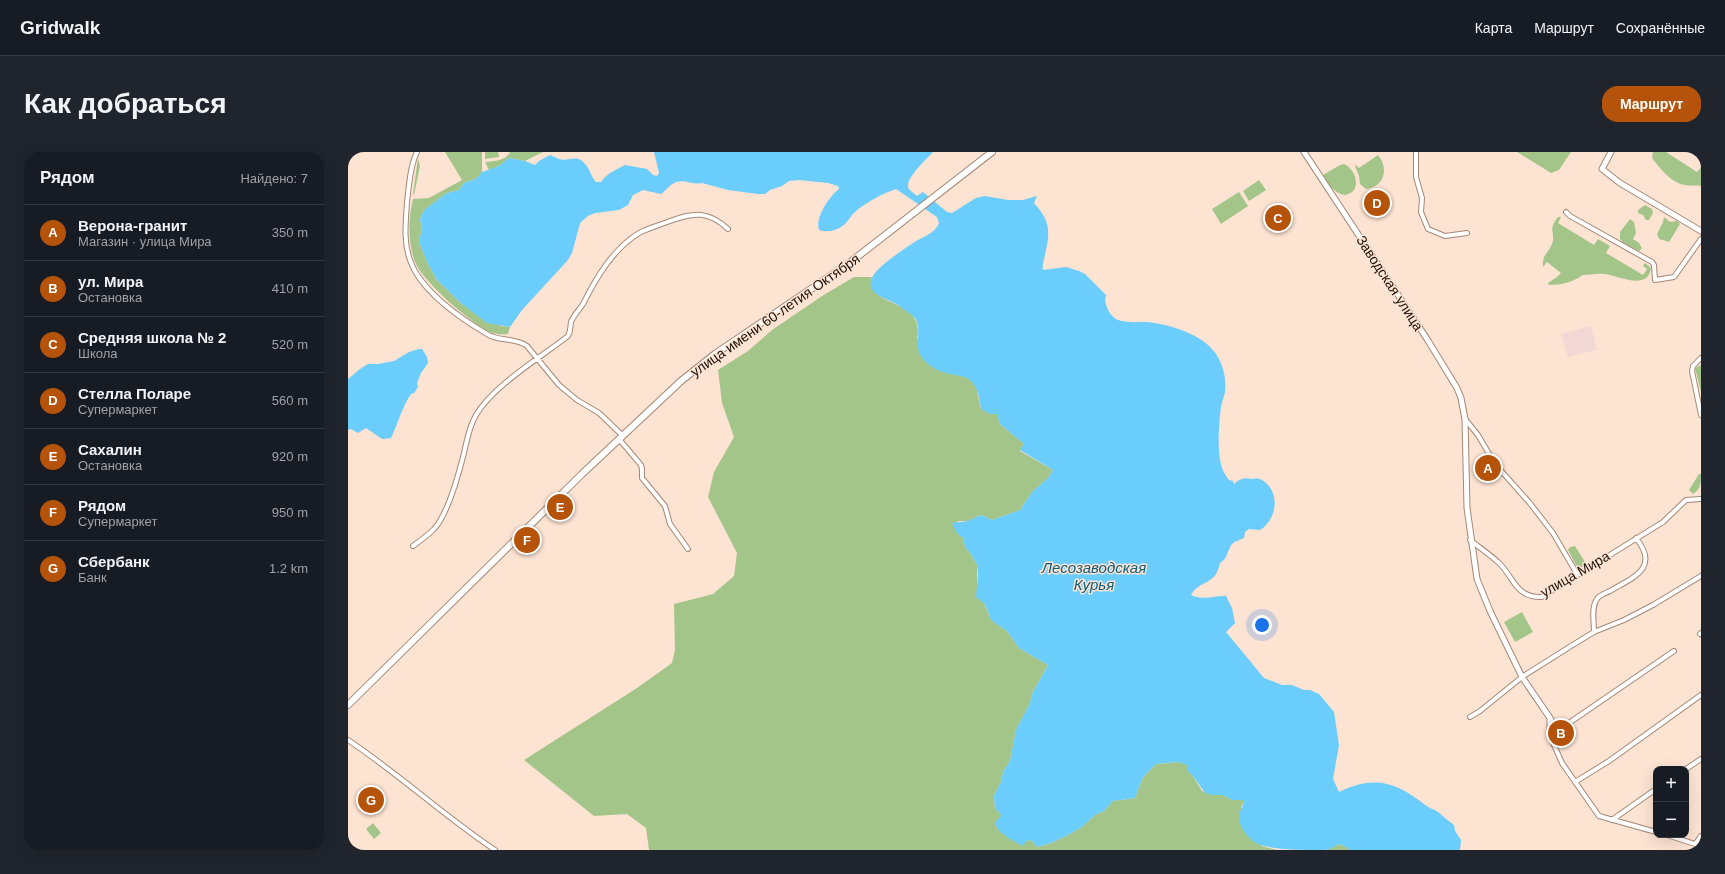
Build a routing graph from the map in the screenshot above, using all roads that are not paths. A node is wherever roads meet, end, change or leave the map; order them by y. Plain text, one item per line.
1 (417, 152) edge
2 (992, 152) edge
3 (1304, 152) edge
4 (1416, 152) edge
5 (1611, 152) edge
6 (1566, 212) dead end
7 (728, 229) dead end
8 (1701, 231) edge
9 (1467, 232) dead end
10 (1701, 238) edge
11 (1701, 358) edge
12 (538, 360) junction
13 (1701, 415) edge
14 (1465, 419) junction
15 (621, 438) junction
16 (1701, 498) edge
17 (1636, 538) junction
18 (1470, 540) junction
19 (413, 546) dead end
20 (688, 549) dead end
21 (1577, 574) junction
22 (1701, 576) edge
23 (1594, 632) junction
24 (1674, 650) dead end
25 (1522, 677) junction
26 (1701, 695) edge
27 (348, 705) edge
28 (1470, 717) dead end
29 (1550, 718) junction
30 (1559, 730) junction
31 (1550, 736) junction
32 (348, 740) edge
33 (1701, 758) edge
34 (1689, 767) edge
35 (1575, 782) junction
36 (1653, 791) edge
37 (1612, 820) junction
38 (1653, 831) edge
39 (1701, 836) edge
40 (1678, 838) edge
41 (1696, 843) junction
42 (1701, 846) edge
43 (495, 850) edge

1 - 12 street
2 - 15 main road, улица имени 60-летия Октября
3 - 14 street, Заводская улица
4 - 9 street
5 - 8 street
6 - 10 street
7 - 12 street
11 - 13 street
12 - 15 street
12 - 19 street
14 - 18 street
14 - 21 street
15 - 20 street
15 - 27 main road, улица имени 60-летия Октября
16 - 17 street, улица Мира
17 - 21 street, улица Мира
17 - 23 street
18 - 21 street, улица Мира
18 - 25 street
22 - 23 street
23 - 25 street
24 - 30 street
25 - 28 street
25 - 29 street
26 - 35 street
29 - 30 street
29 - 31 street
30 - 31 street
31 - 35 street
32 - 43 street
33 - 34 street
35 - 37 street
36 - 37 street
37 - 38 street
39 - 41 street
40 - 41 street
41 - 42 street

